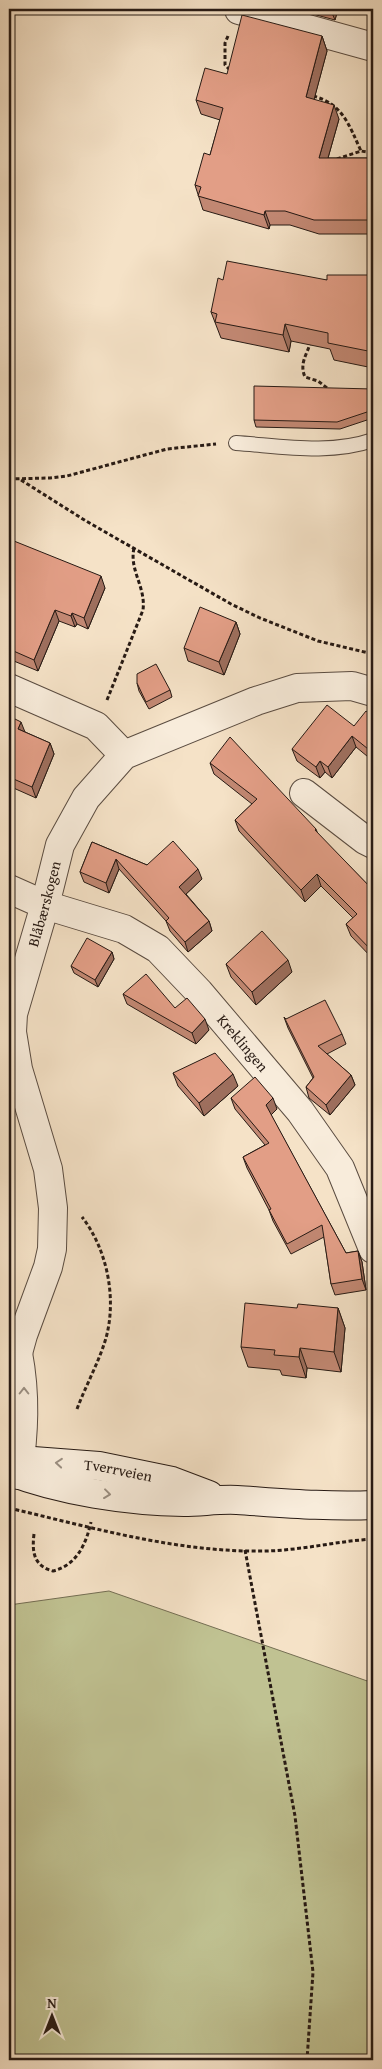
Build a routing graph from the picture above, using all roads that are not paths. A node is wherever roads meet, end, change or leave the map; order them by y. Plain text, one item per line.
1 (239, 10) road end
2 (373, 47) edge
3 (373, 440) edge
4 (236, 443) road end
5 (9, 688) edge
6 (373, 692) edge
7 (124, 755) junction
8 (304, 793) dead end
9 (373, 844) edge
10 (9, 889) edge
11 (45, 905) junction
12 (11, 1053) edge
13 (373, 1249) edge
14 (14, 1360) edge
15 (14, 1467) edge
16 (373, 1505) edge

1 - 2 street
3 - 4 lane
5 - 7 street
6 - 7 street, Blåbærskogen
7 - 11 street, Blåbærskogen
8 - 9 street
10 - 11 street, Kreklingen
11 - 12 street, Blåbærskogen
11 - 13 street, Kreklingen
12 - 14 street, Blåbærskogen
15 -> 14 street, Blåbærskogen
15 - 16 street, Tverrveien

